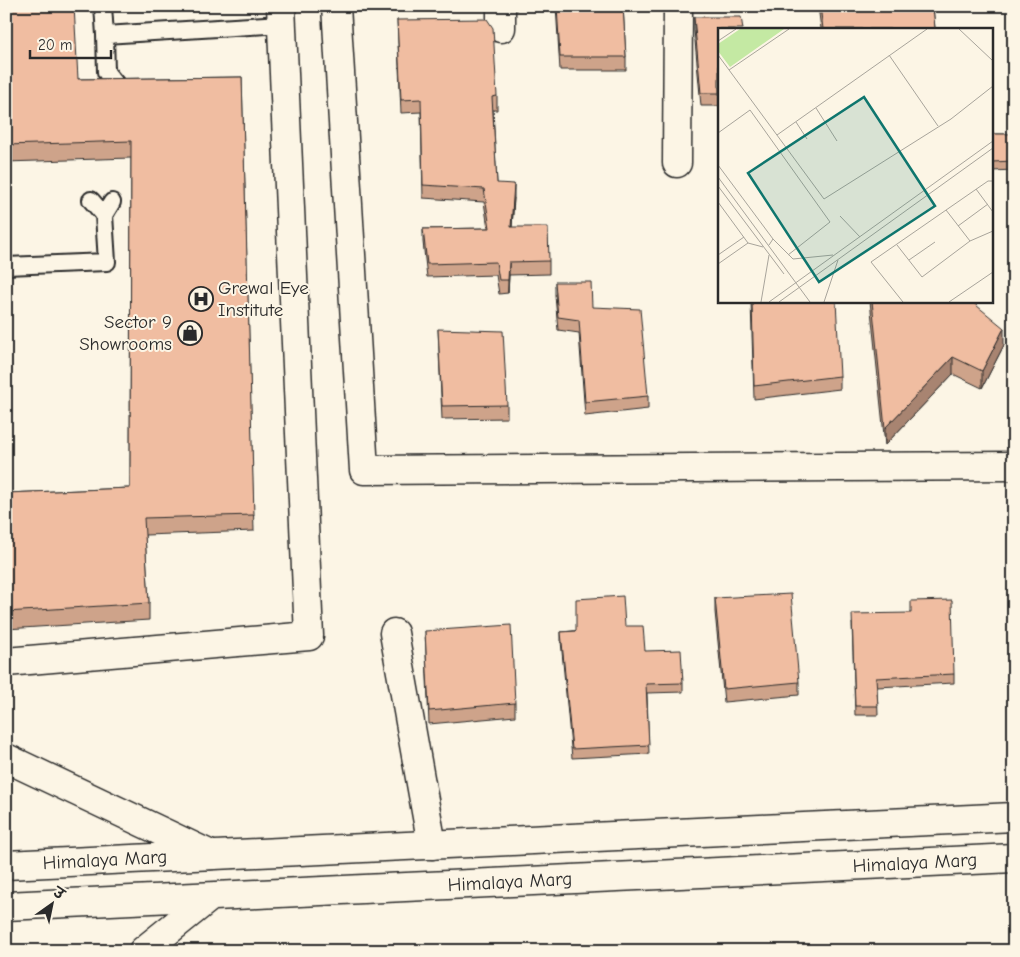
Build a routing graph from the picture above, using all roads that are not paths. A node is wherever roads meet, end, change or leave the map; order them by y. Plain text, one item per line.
1 (104, 6) edge
2 (336, 6) edge
3 (678, 6) edge
4 (281, 15) edge
5 (105, 35) junction
6 (94, 85) edge
7 (677, 163) dead end
8 (91, 200) dead end
9 (6, 266) edge
10 (1014, 466) edge
11 (394, 633) dead end
12 (6, 662) edge
13 (6, 758) edge
14 (1014, 817) edge
15 (432, 845) junction
16 (211, 855) junction
17 (1014, 858) edge
18 (6, 865) edge
19 (210, 897) junction
20 (6, 906) edge
21 (143, 951) edge

1 - 5 lane
2 - 10 street
3 - 7 street
4 - 5 lane
4 - 12 street
5 - 6 lane
8 - 9 lane
11 - 15 street
13 - 16 street
14 - 15 street, Himalaya Marg
15 - 16 street, Himalaya Marg
16 - 18 street, Himalaya Marg
17 - 19 street, Himalaya Marg
19 - 20 street, Himalaya Marg
19 - 21 street

